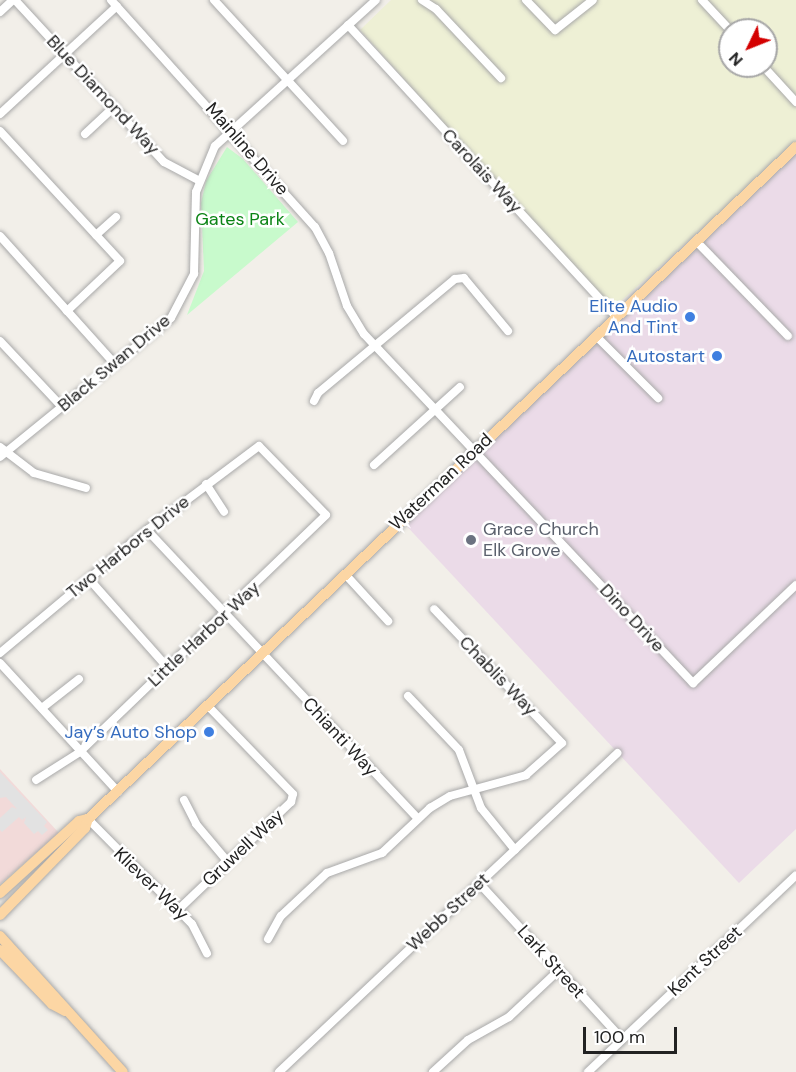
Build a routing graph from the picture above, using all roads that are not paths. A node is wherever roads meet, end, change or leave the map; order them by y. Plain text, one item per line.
1 (14, 0) edge
2 (214, 0) edge
3 (376, 0) edge
4 (422, 0) edge
5 (526, 0) edge
6 (593, 0) edge
7 (702, 0) edge
8 (114, 3) edge
9 (0, 12) edge
10 (719, 18) edge
11 (348, 25) junction
12 (65, 54) junction
13 (501, 78) dead end
14 (774, 78) edge
15 (289, 80) junction
16 (796, 102) edge
17 (114, 107) junction
18 (0, 114) edge
19 (230, 129) junction
20 (0, 131) edge
21 (85, 134) dead end
22 (343, 141) dead end
23 (796, 147) edge
24 (198, 180) junction
25 (116, 217) dead end
26 (96, 235) junction
27 (0, 236) edge
28 (696, 241) junction
29 (67, 311) junction
30 (616, 316) junction
31 (508, 332) dead end
32 (596, 336) junction
33 (788, 336) dead end
34 (0, 340) edge
35 (374, 346) junction
36 (115, 364) junction
37 (460, 387) dead end
38 (658, 398) dead end
39 (314, 401) dead end
40 (62, 407) junction
41 (436, 411) junction
42 (474, 451) junction
43 (2, 452) edge
44 (374, 465) dead end
45 (206, 484) junction
46 (86, 488) dead end
47 (224, 512) dead end
48 (326, 515) joint
49 (147, 530) junction
50 (345, 574) junction
51 (89, 579) junction
52 (796, 585) edge
53 (434, 609) dead end
54 (226, 615) junction
55 (388, 621) dead end
56 (0, 653) edge
57 (261, 654) junction
58 (0, 663) edge
59 (168, 668) junction
60 (79, 679) dead end
61 (408, 696) dead end
62 (208, 706) junction
63 (42, 708) junction
64 (80, 752) junction
65 (618, 753) dead end
66 (36, 780) dead end
67 (474, 789) junction
68 (118, 792) junction
69 (184, 800) dead end
70 (88, 819) junction
71 (418, 819) junction
72 (515, 850) junction
73 (228, 862) junction
74 (796, 875) edge
75 (479, 883) junction
76 (0, 893) edge
77 (179, 909) junction
78 (0, 915) edge
79 (0, 936) edge
80 (267, 939) dead end
81 (0, 950) edge
82 (207, 953) dead end
83 (558, 971) junction
84 (67, 1012) junction
85 (622, 1040) junction
86 (283, 1071) edge
87 (123, 1072) edge
88 (433, 1072) edge
89 (588, 1072) edge

1 - 9 street
1 - 12 street, Blue Diamond Way
2 - 15 street
3 - 11 street, Black Swan Drive
4 - 13 street
5 - 6 street
7 - 10 street
8 - 12 street
8 - 19 street, Mainline Drive
11 - 15 street, Black Swan Drive
11 - 30 street, Carolais Way
12 - 17 street, Blue Diamond Way
12 - 18 street
14 - 16 street
15 - 19 street, Black Swan Drive
15 - 22 street
17 - 21 street
17 - 24 street, Blue Diamond Way
19 - 24 street, Black Swan Drive
19 - 35 street, Mainline Drive
20 - 26 street
23 - 28 main road, Waterman Road
24 - 36 street, Black Swan Drive
25 - 26 street
26 - 29 street
27 - 29 street
28 - 30 main road, Waterman Road
28 - 33 street
29 - 36 street
30 - 32 main road, Waterman Road
31 - 35 street
32 - 38 street
32 - 42 main road, Waterman Road
34 - 40 street
35 - 39 street
35 - 41 street, Mainline Drive
36 - 40 street, Black Swan Drive
37 - 41 street
40 - 43 street, Black Swan Drive
41 - 42 street, Mainline Drive
41 - 44 street
42 - 50 main road, Waterman Road
42 - 52 street, Dino Drive
43 - 46 street
45 - 47 street
45 - 48 street, Two Harbors Drive
45 - 49 street, Two Harbors Drive
48 - 54 street, Little Harbor Way
49 - 51 street, Two Harbors Drive
49 - 54 street, Chianti Way
50 - 55 street
50 - 57 main road, Waterman Road
51 - 56 street, Two Harbors Drive
51 - 59 street
53 - 67 street, Chablis Way
54 - 57 street, Chianti Way
54 - 59 street, Little Harbor Way
57 - 62 main road, Waterman Road
57 - 71 street, Chianti Way
58 - 63 street
59 - 64 street, Little Harbor Way
60 - 63 street
61 - 67 street
62 - 68 main road, Waterman Road
62 - 73 street, Gruwell Way
63 - 64 street
64 - 66 street, Little Harbor Way
64 - 68 street
65 - 72 street, Webb Street
67 - 71 street
67 - 72 street
68 - 70 main road, Waterman Road
69 - 73 street
70 - 76 main road, Waterman Road
70 - 77 street, Kliever Way
70 - 78 main road, Waterman Road
71 - 80 street
72 - 75 street, Webb Street
73 - 77 street, Gruwell Way
74 - 85 street, Kent Street
75 - 83 street, Lark Street
75 - 86 street, Webb Street
77 - 82 street, Kliever Way
79 - 84 main road
81 - 84 main road
83 - 85 street, Lark Street
83 - 88 street
84 - 87 main road
85 - 89 street, Kent Street

